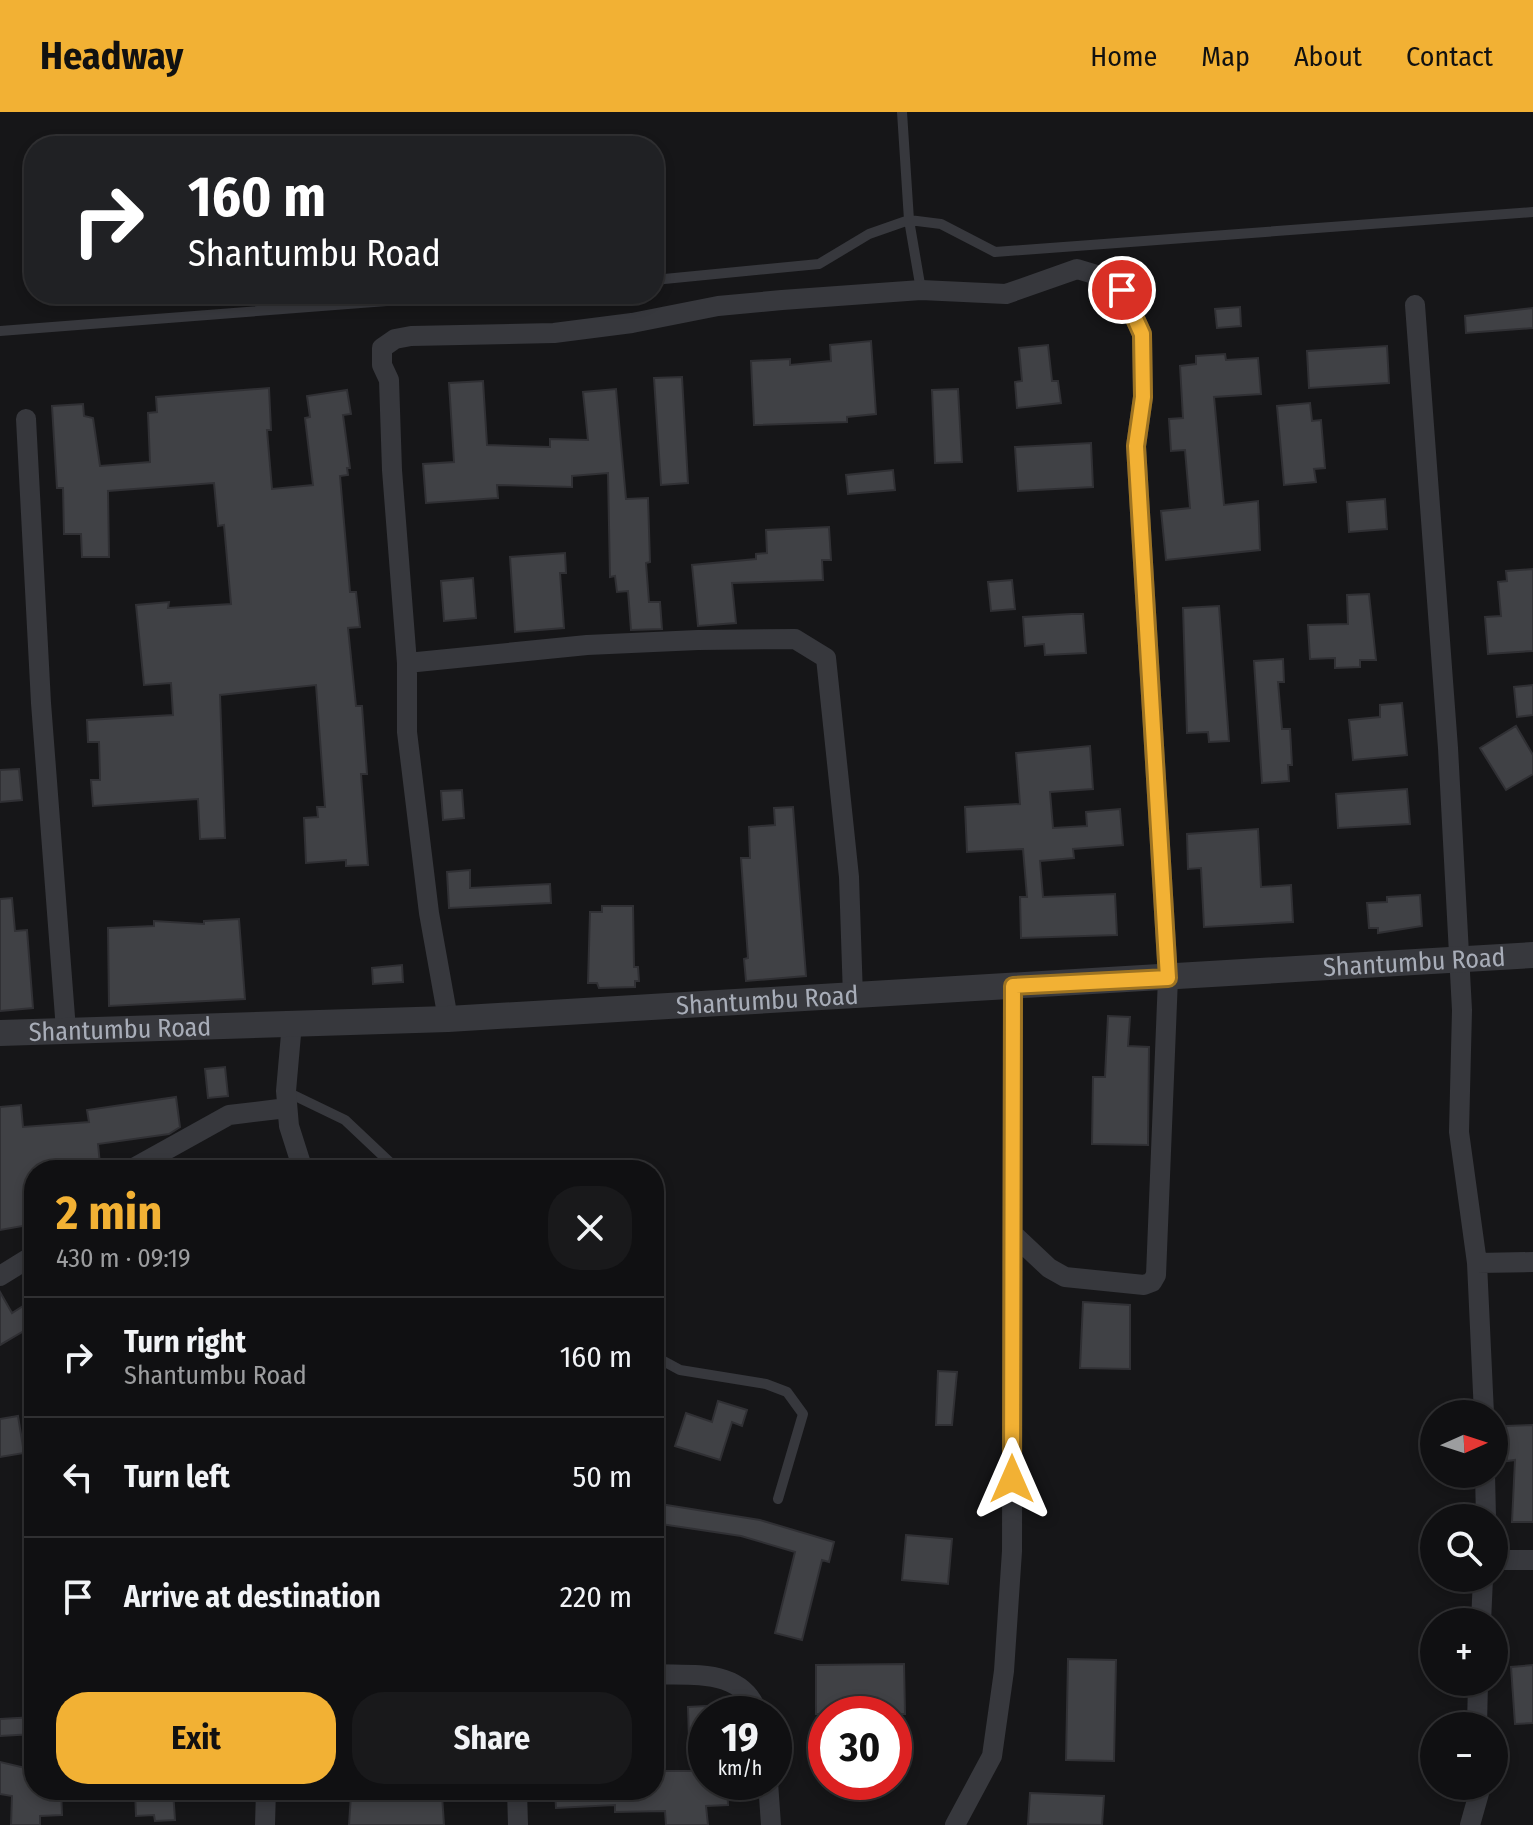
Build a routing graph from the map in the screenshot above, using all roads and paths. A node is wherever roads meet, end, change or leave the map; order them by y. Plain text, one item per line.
1 (902, 112) edge
2 (1533, 212) edge
3 (909, 220) junction
4 (664, 279) edge
5 (921, 290) junction
6 (349, 304) edge
7 (1415, 305) dead end
8 (0, 331) edge
9 (26, 419) dead end
10 (407, 663) junction
11 (1533, 955) edge
12 (1456, 959) junction
13 (1168, 978) junction
14 (1013, 986) junction
15 (853, 997) junction
16 (448, 1019) junction
17 (292, 1023) junction
18 (66, 1030) junction
19 (0, 1033) edge
20 (286, 1100) junction
21 (148, 1160) edge
22 (300, 1160) edge
23 (387, 1160) edge
24 (1014, 1235) junction
25 (24, 1261) edge
26 (1533, 1262) edge
27 (1477, 1263) junction
28 (0, 1276) edge
29 (664, 1361) edge
30 (1483, 1400) edge
31 (778, 1499) dead end
32 (1508, 1560) edge
33 (1533, 1560) edge
34 (664, 1675) edge
35 (749, 1696) edge
36 (266, 1800) edge
37 (517, 1800) edge
38 (769, 1800) edge
39 (1477, 1800) edge
40 (265, 1825) edge
41 (518, 1825) edge
42 (771, 1825) edge
43 (955, 1825) edge
44 (1470, 1825) edge

1 - 3 lane
2 - 3 lane
3 - 4 lane
3 - 5 lane
5 - 10 street
5 - 13 street
6 - 8 lane
7 - 12 street
9 - 18 street
10 - 15 street
10 - 16 street
11 - 12 street, Shantumbu Road
12 - 13 street, Shantumbu Road
12 - 27 street
13 - 14 street, Shantumbu Road
13 - 24 street
14 - 15 street, Shantumbu Road
14 - 24 street
15 - 16 street, Shantumbu Road
16 - 17 street, Shantumbu Road
17 - 18 street, Shantumbu Road
17 - 20 street
18 - 19 street, Shantumbu Road
20 - 21 street
20 - 22 street
20 - 23 lane
24 - 43 street
25 - 28 street
26 - 27 street
27 - 30 street
29 - 31 lane
32 - 33 street
34 - 35 street
36 - 40 street
37 - 41 street
38 - 42 street
39 - 44 street

